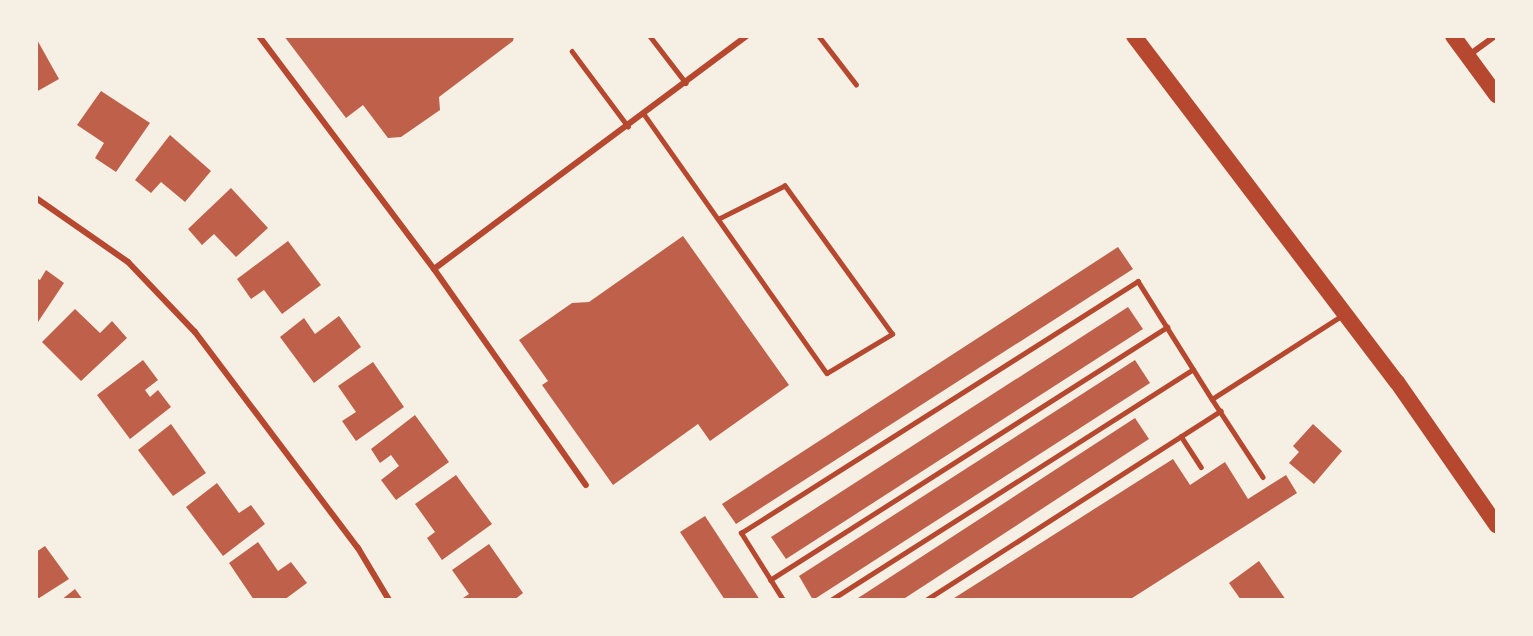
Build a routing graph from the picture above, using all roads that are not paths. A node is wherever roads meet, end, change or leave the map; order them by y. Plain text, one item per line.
1 (259, 36) edge
2 (650, 36) edge
3 (747, 36) edge
4 (819, 36) edge
5 (1134, 36) edge
6 (1453, 36) edge
7 (1495, 36) edge
8 (572, 51) dead end
9 (1467, 56) junction
10 (686, 83) junction
11 (856, 84) dead end
12 (1495, 91) edge
13 (644, 114) junction
14 (628, 126) junction
15 (36, 198) edge
16 (719, 219) junction
17 (434, 269) junction
18 (1343, 315) junction
19 (1167, 327) junction
20 (1193, 369) junction
21 (1212, 399) junction
22 (1220, 411) junction
23 (1181, 436) junction
24 (1201, 467) dead end
25 (1263, 477) dead end
26 (586, 485) dead end
27 (1497, 526) edge
28 (771, 580) junction
29 (390, 600) edge
30 (783, 600) edge
31 (831, 600) edge
32 (926, 600) edge

1 - 17 street
2 - 10 lane
3 - 10 street
4 - 11 lane
5 - 18 highway
6 - 9 highway
7 - 9 street
8 - 14 lane
9 - 12 highway
10 - 13 street
13 - 14 street
13 - 16 lane
14 - 17 street
15 - 29 street
16 - 16 lane
17 - 26 street
18 - 21 lane
18 - 27 highway
19 - 20 lane
19 - 28 lane
19 - 28 lane
20 - 21 lane
20 - 31 lane
21 - 22 lane
22 - 23 lane
22 - 25 lane
23 - 24 lane
23 - 32 lane
28 - 30 lane

